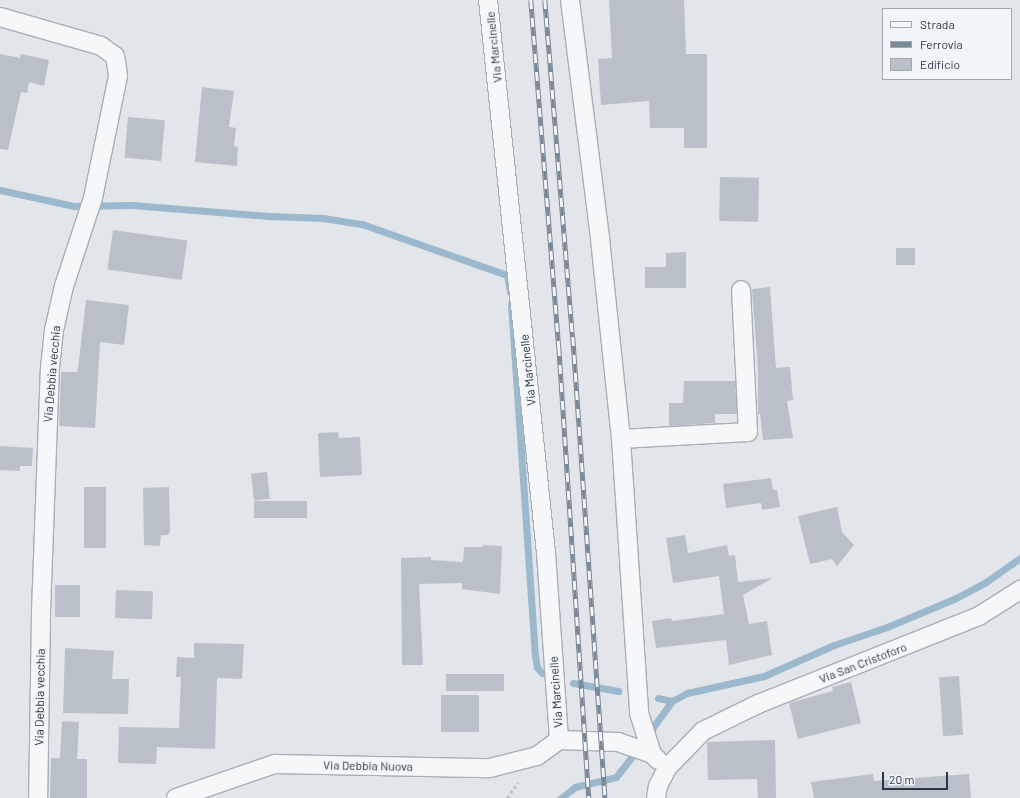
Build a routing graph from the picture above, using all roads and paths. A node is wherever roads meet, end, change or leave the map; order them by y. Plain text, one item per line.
1 (488, 0) edge
2 (570, 0) edge
3 (0, 17) edge
4 (741, 290) dead end
5 (621, 439) junction
6 (1020, 590) edge
7 (559, 740) junction
8 (652, 754) junction
9 (667, 768) junction
10 (38, 798) edge
11 (176, 798) edge
12 (656, 798) edge

1 - 7 street, Via Marcinelle
2 - 5 street
3 - 10 street, Via Debbia vecchia
4 - 5 street
5 - 8 street
6 - 9 street, Via San Cristoforo
7 - 8 street
7 - 11 street, Via Debbia Nuova
8 - 9 street
9 - 12 street, Via San Cristoforo

